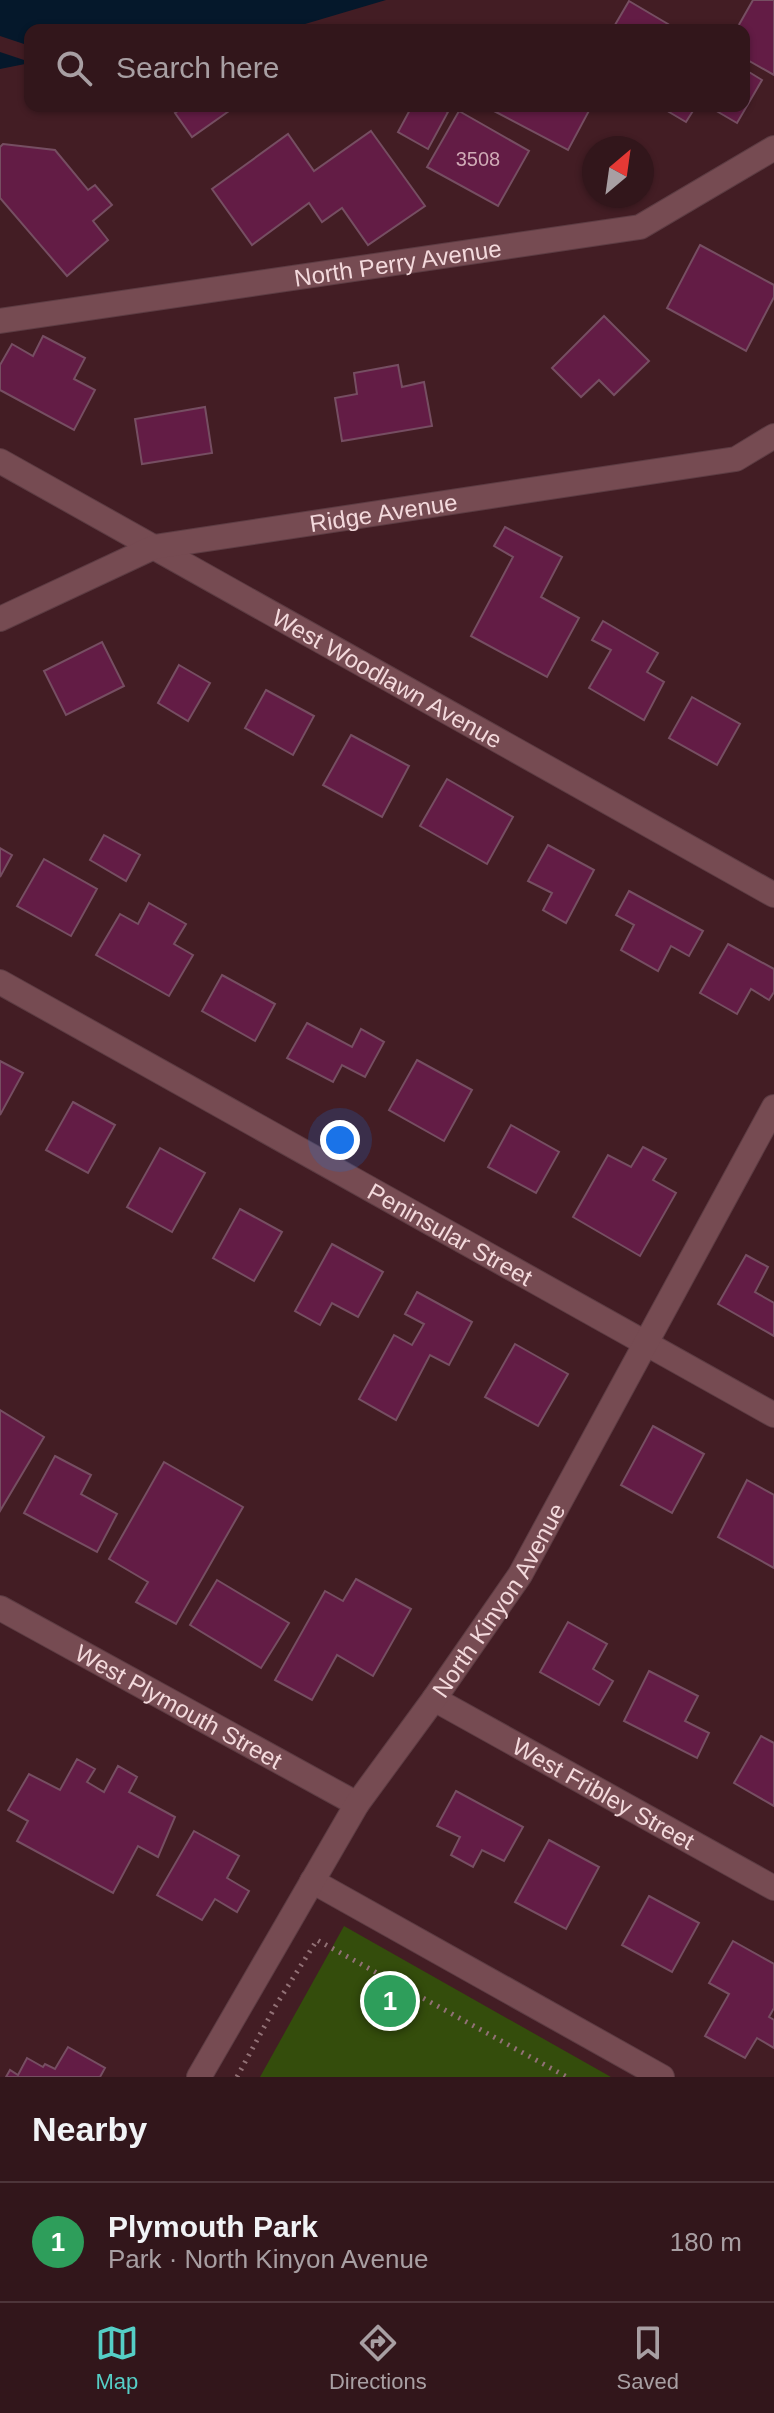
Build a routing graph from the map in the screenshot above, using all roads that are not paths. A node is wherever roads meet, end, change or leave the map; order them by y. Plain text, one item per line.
1 (774, 148) edge
2 (0, 321) edge
3 (774, 436) edge
4 (0, 461) edge
5 (154, 547) junction
6 (0, 619) edge
7 (774, 895) edge
8 (0, 982) edge
9 (774, 1107) edge
10 (645, 1343) junction
11 (774, 1415) edge
12 (0, 1608) edge
13 (434, 1699) junction
14 (357, 1804) junction
15 (312, 1881) junction
16 (774, 1888) edge
17 (199, 2077) edge
18 (662, 2077) edge

1 - 2 street, North Perry Avenue
3 - 5 street, Ridge Avenue
4 - 5 street, West Woodlawn Avenue
5 - 6 street, Ridge Avenue
5 - 7 street, West Woodlawn Avenue
8 - 10 street, Peninsular Street
9 - 10 street, North Kinyon Avenue
10 - 11 street, Peninsular Street
10 - 13 street, North Kinyon Avenue
12 - 14 street, West Plymouth Street
13 - 14 street, North Kinyon Avenue
13 - 16 street, West Fribley Street
14 - 15 street, North Kinyon Avenue
15 - 17 street, North Kinyon Avenue
15 - 18 street

